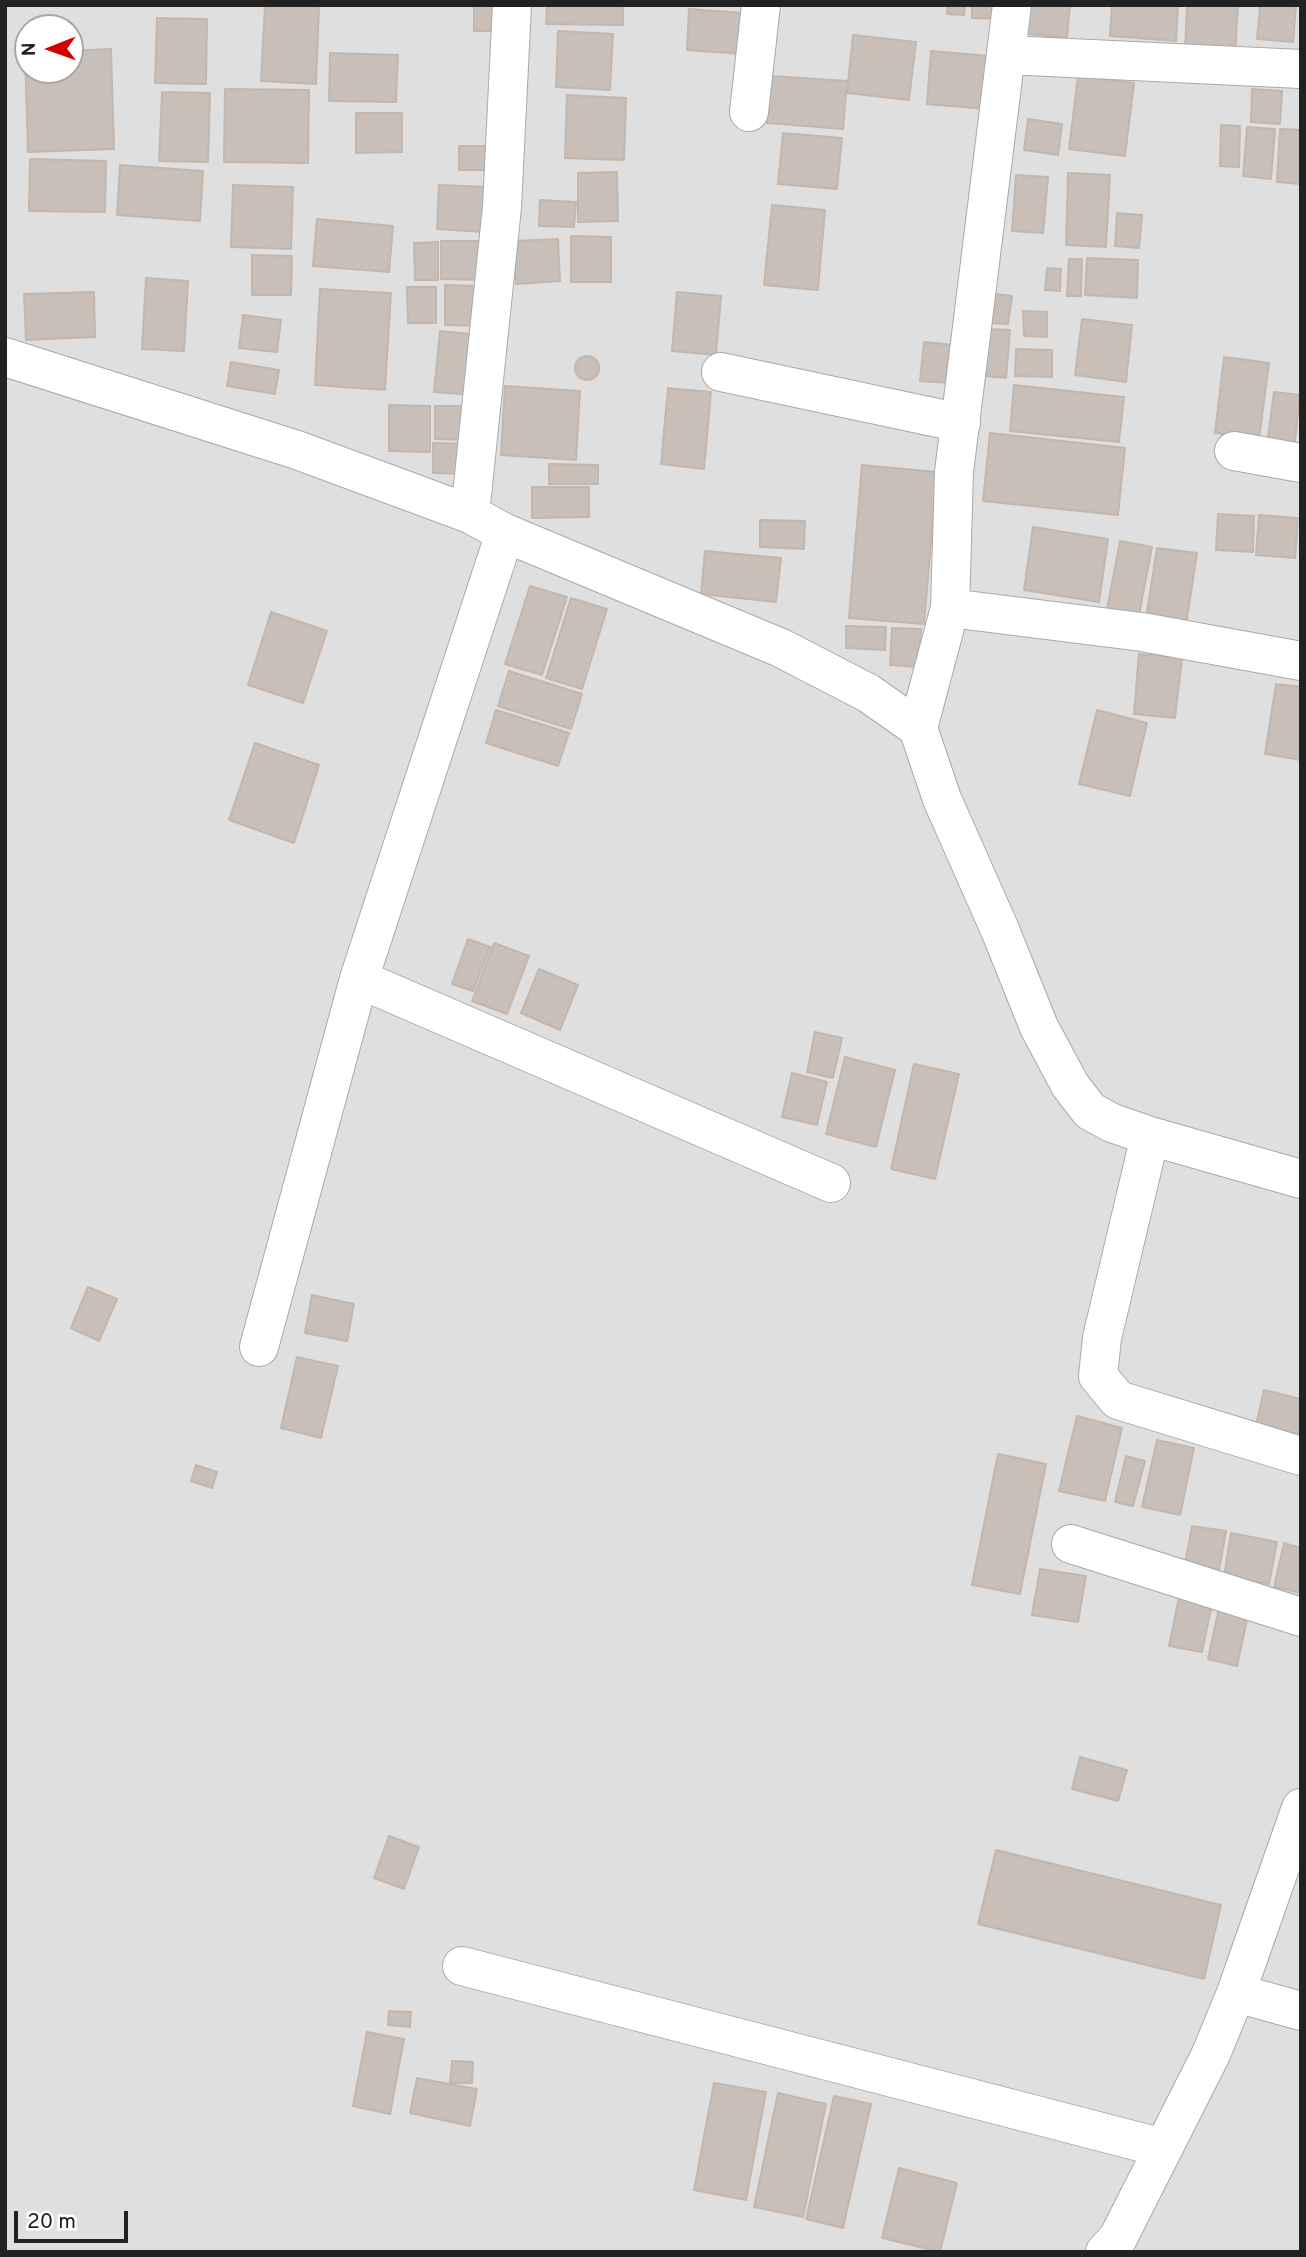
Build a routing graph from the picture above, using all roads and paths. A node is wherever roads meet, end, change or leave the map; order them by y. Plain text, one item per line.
1 (512, 5) edge
2 (761, 5) edge
3 (1012, 5) edge
4 (1007, 55) junction
5 (1301, 69) edge
6 (749, 111) dead end
7 (5, 357) edge
8 (721, 372) dead end
9 (961, 423) junction
10 (1234, 451) dead end
11 (1301, 463) edge
12 (470, 514) junction
13 (505, 534) junction
14 (950, 608) junction
15 (1301, 661) edge
16 (918, 728) junction
17 (359, 979) junction
18 (1150, 1136) junction
19 (1301, 1179) edge
20 (831, 1182) dead end
21 (259, 1347) dead end
22 (1301, 1456) edge
23 (1071, 1544) dead end
24 (1301, 1617) edge
25 (1301, 1808) edge
26 (462, 1966) dead end
27 (1236, 1993) junction
28 (1301, 2011) edge
29 (1163, 2148) junction
30 (1105, 2252) edge

1 - 12 street
2 - 6 street
3 - 4 street
4 - 5 street
4 - 9 street
7 - 12 street
8 - 9 street
9 - 14 street
10 - 11 street
12 - 13 street
13 - 16 street
13 - 17 street
14 - 15 street
14 - 16 street
16 - 18 street
17 - 20 street
17 - 21 street
18 - 19 street
18 - 22 street
23 - 24 street
25 - 27 street
26 - 29 street
27 - 28 street
27 - 29 street
29 - 30 street

